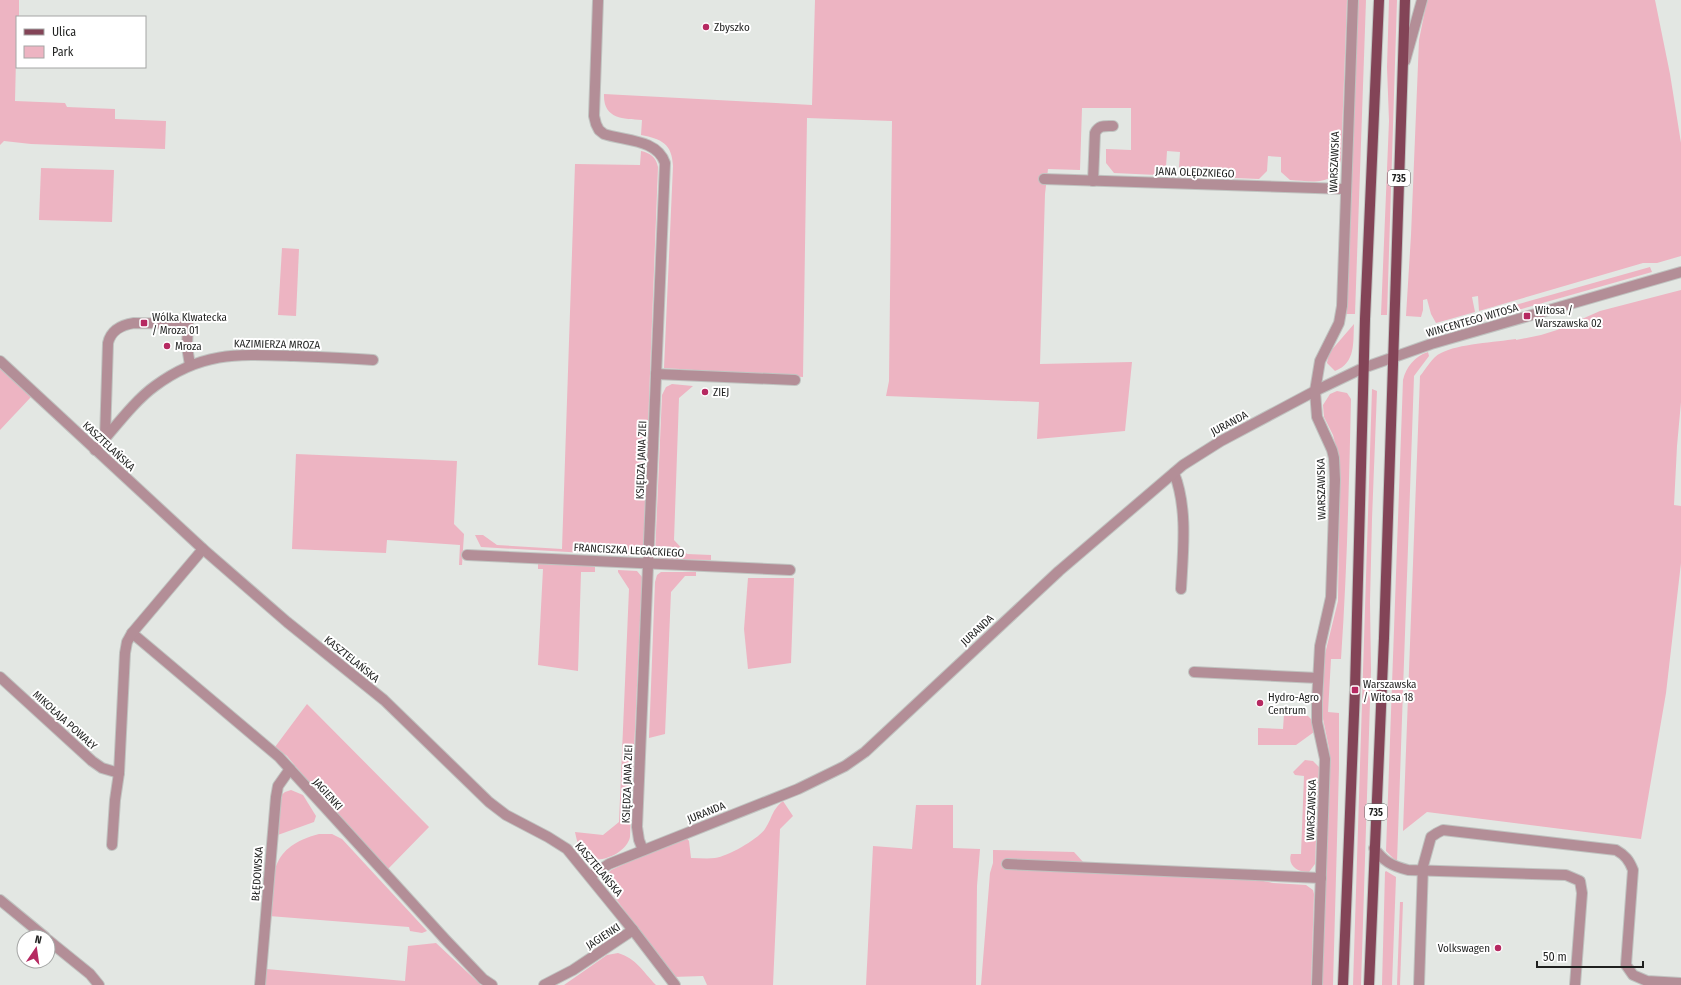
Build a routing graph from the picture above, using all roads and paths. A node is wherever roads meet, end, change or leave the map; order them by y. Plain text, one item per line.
1 (598, 0) edge
2 (1353, 0) edge
3 (1379, 0) edge
4 (1405, 0) edge
5 (1422, 0) edge
6 (1402, 71) junction
7 (1113, 126) dead end
8 (1044, 179) dead end
9 (1093, 181) junction
10 (1345, 188) junction
11 (1681, 272) edge
12 (1394, 356) junction
13 (373, 360) dead end
14 (0, 361) edge
15 (190, 365) junction
16 (1363, 368) junction
17 (656, 374) junction
18 (795, 380) dead end
19 (1315, 391) junction
20 (105, 438) junction
21 (95, 450) junction
22 (1174, 473) junction
23 (203, 549) junction
24 (467, 555) dead end
25 (648, 563) junction
26 (790, 570) dead end
27 (1181, 589) dead end
28 (132, 633) junction
29 (1194, 672) dead end
30 (0, 677) edge
31 (1318, 678) junction
32 (290, 769) junction
33 (120, 773) junction
34 (112, 845) dead end
35 (1374, 848) junction
36 (643, 850) junction
37 (1007, 864) dead end
38 (1423, 871) junction
39 (590, 876) junction
40 (1320, 878) junction
41 (0, 900) edge
42 (35, 929) edge
43 (633, 930) junction
44 (56, 946) edge
45 (1681, 983) edge
46 (99, 985) edge
47 (260, 985) edge
48 (492, 985) edge
49 (544, 985) edge
50 (675, 985) edge
51 (1316, 985) edge
52 (1343, 985) edge
53 (1369, 985) edge
54 (1419, 985) edge
55 (1575, 985) edge

1 - 17 street, KSIĘDZA JANA ZIEI
2 - 10 street, WARSZAWSKA
3 - 16 main road, 735
4 - 6 main road, 735
5 - 6 street
6 - 12 main road, 735
7 - 9 street
8 - 9 street, JANA OLĘDZKIEGO
9 - 10 street, JANA OLĘDZKIEGO
10 - 19 street, WARSZAWSKA
11 - 12 street, WINCENTEGO WITOSA
12 - 16 street, WINCENTEGO WITOSA
12 - 35 main road, 735
13 - 15 street, KAZIMIERZA MROZA
14 - 21 street, KASZTELAŃSKA
15 - 20 street, KAZIMIERZA MROZA
15 - 20 street
16 - 19 street, JURANDA
16 - 52 main road, 735
17 - 18 street
17 - 25 street, KSIĘDZA JANA ZIEI
19 - 22 street, JURANDA
19 - 31 street, WARSZAWSKA
20 - 21 street, KAZIMIERZA MROZA
21 - 23 street, KASZTELAŃSKA
22 - 27 street
22 - 36 street, JURANDA
23 - 28 street
23 - 39 street, KASZTELAŃSKA
24 - 25 street, FRANCISZKA LEGACKIEGO
25 - 26 street, FRANCISZKA LEGACKIEGO
25 - 36 street, KSIĘDZA JANA ZIEI
28 - 32 street, JAGIENKI
28 - 33 street
29 - 31 street
30 - 33 street, MIKOŁAJA POWAŁY
31 - 40 street, WARSZAWSKA
32 - 47 street, BŁĘDOWSKA
32 - 48 street, JAGIENKI
33 - 34 street
35 - 38 street
35 - 53 main road, 735
36 - 39 street, JURANDA
37 - 40 street
38 - 45 street
38 - 54 street
38 - 55 street
39 - 43 street, KASZTELAŃSKA
40 - 51 street, WARSZAWSKA
41 - 42 street
43 - 49 street, JAGIENKI
43 - 50 street, KASZTELAŃSKA
44 - 46 street

